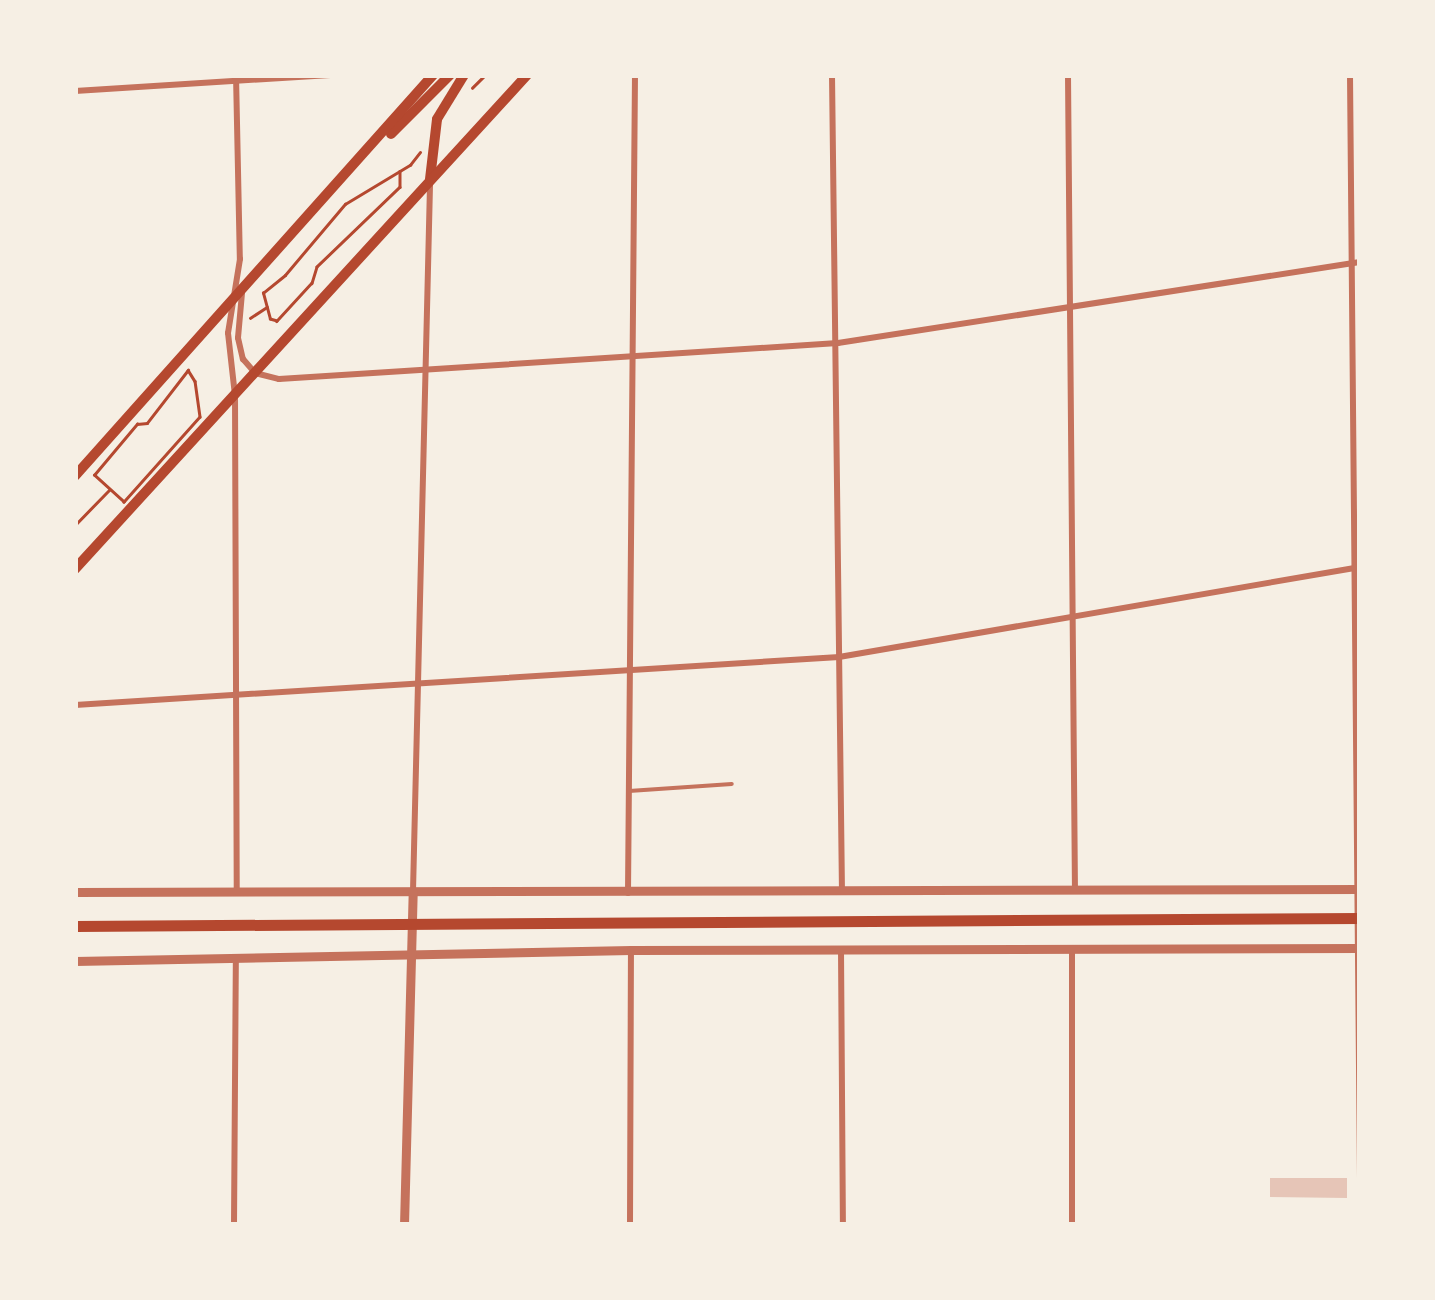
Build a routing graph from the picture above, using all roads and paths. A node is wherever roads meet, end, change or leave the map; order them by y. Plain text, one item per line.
1 (331, 75) edge
2 (433, 75) edge
3 (450, 75) edge
4 (464, 75) edge
5 (527, 75) edge
6 (635, 75) edge
7 (832, 75) edge
8 (1068, 75) edge
9 (1350, 75) edge
10 (236, 79) edge
11 (75, 91) edge
12 (363, 158) junction
13 (400, 171) joint
14 (430, 180) junction
15 (1356, 262) edge
16 (243, 290) junction
17 (232, 303) junction
18 (1071, 304) junction
19 (838, 344) junction
20 (634, 355) junction
21 (424, 370) junction
22 (255, 373) junction
23 (235, 395) junction
24 (75, 476) edge
25 (111, 488) junction
26 (75, 525) edge
27 (1357, 568) edge
28 (75, 570) edge
29 (1073, 616) junction
30 (838, 657) junction
31 (630, 673) junction
32 (418, 684) junction
33 (236, 696) junction
34 (75, 704) edge
35 (732, 784) dead end
36 (629, 791) junction
37 (1359, 889) edge
38 (842, 890) junction
39 (1075, 890) junction
40 (237, 891) junction
41 (75, 892) edge
42 (413, 892) junction
43 (628, 893) junction
44 (1359, 918) edge
45 (413, 924) junction
46 (75, 926) edge
47 (1072, 948) junction
48 (1359, 948) edge
49 (631, 950) junction
50 (841, 950) junction
51 (412, 954) junction
52 (236, 959) junction
53 (75, 962) edge
54 (1360, 1178) edge
55 (234, 1225) edge
56 (404, 1225) edge
57 (630, 1225) edge
58 (843, 1225) edge
59 (1072, 1225) edge

1 - 10 street
2 - 12 main road
3 - 12 main road
4 - 14 main road
5 - 14 main road
6 - 20 street
7 - 19 street
8 - 18 street
9 - 15 street
10 - 11 street
10 - 17 street
12 - 16 main road
13 - 13 path
14 - 21 street
14 - 22 main road
15 - 18 street
15 - 27 street
16 - 17 main road
16 - 22 street
17 - 23 street
17 - 24 main road
18 - 19 street
18 - 29 street
19 - 20 street
19 - 30 street
20 - 21 street
20 - 31 street
21 - 22 street
21 - 32 street
22 - 23 main road
23 - 28 main road
23 - 33 street
25 - 25 path
25 - 26 path
27 - 29 street
27 - 37 street
29 - 30 street
29 - 39 street
30 - 31 street
30 - 38 street
31 - 32 street
31 - 36 street
32 - 33 street
32 - 42 street
33 - 34 street
33 - 40 street
35 - 36 lane
36 - 43 street
37 - 39 street
37 - 44 street
38 - 39 street
38 - 43 street
40 - 41 street
40 - 42 street
42 - 43 street
42 - 45 street
44 - 45 main road
44 - 48 street
45 - 46 main road
45 - 51 street
47 - 48 street
47 - 50 street
47 - 59 street
48 - 54 street
49 - 50 street
49 - 51 street
49 - 57 street
50 - 58 street
51 - 52 street
51 - 56 street
52 - 53 street
52 - 55 street

